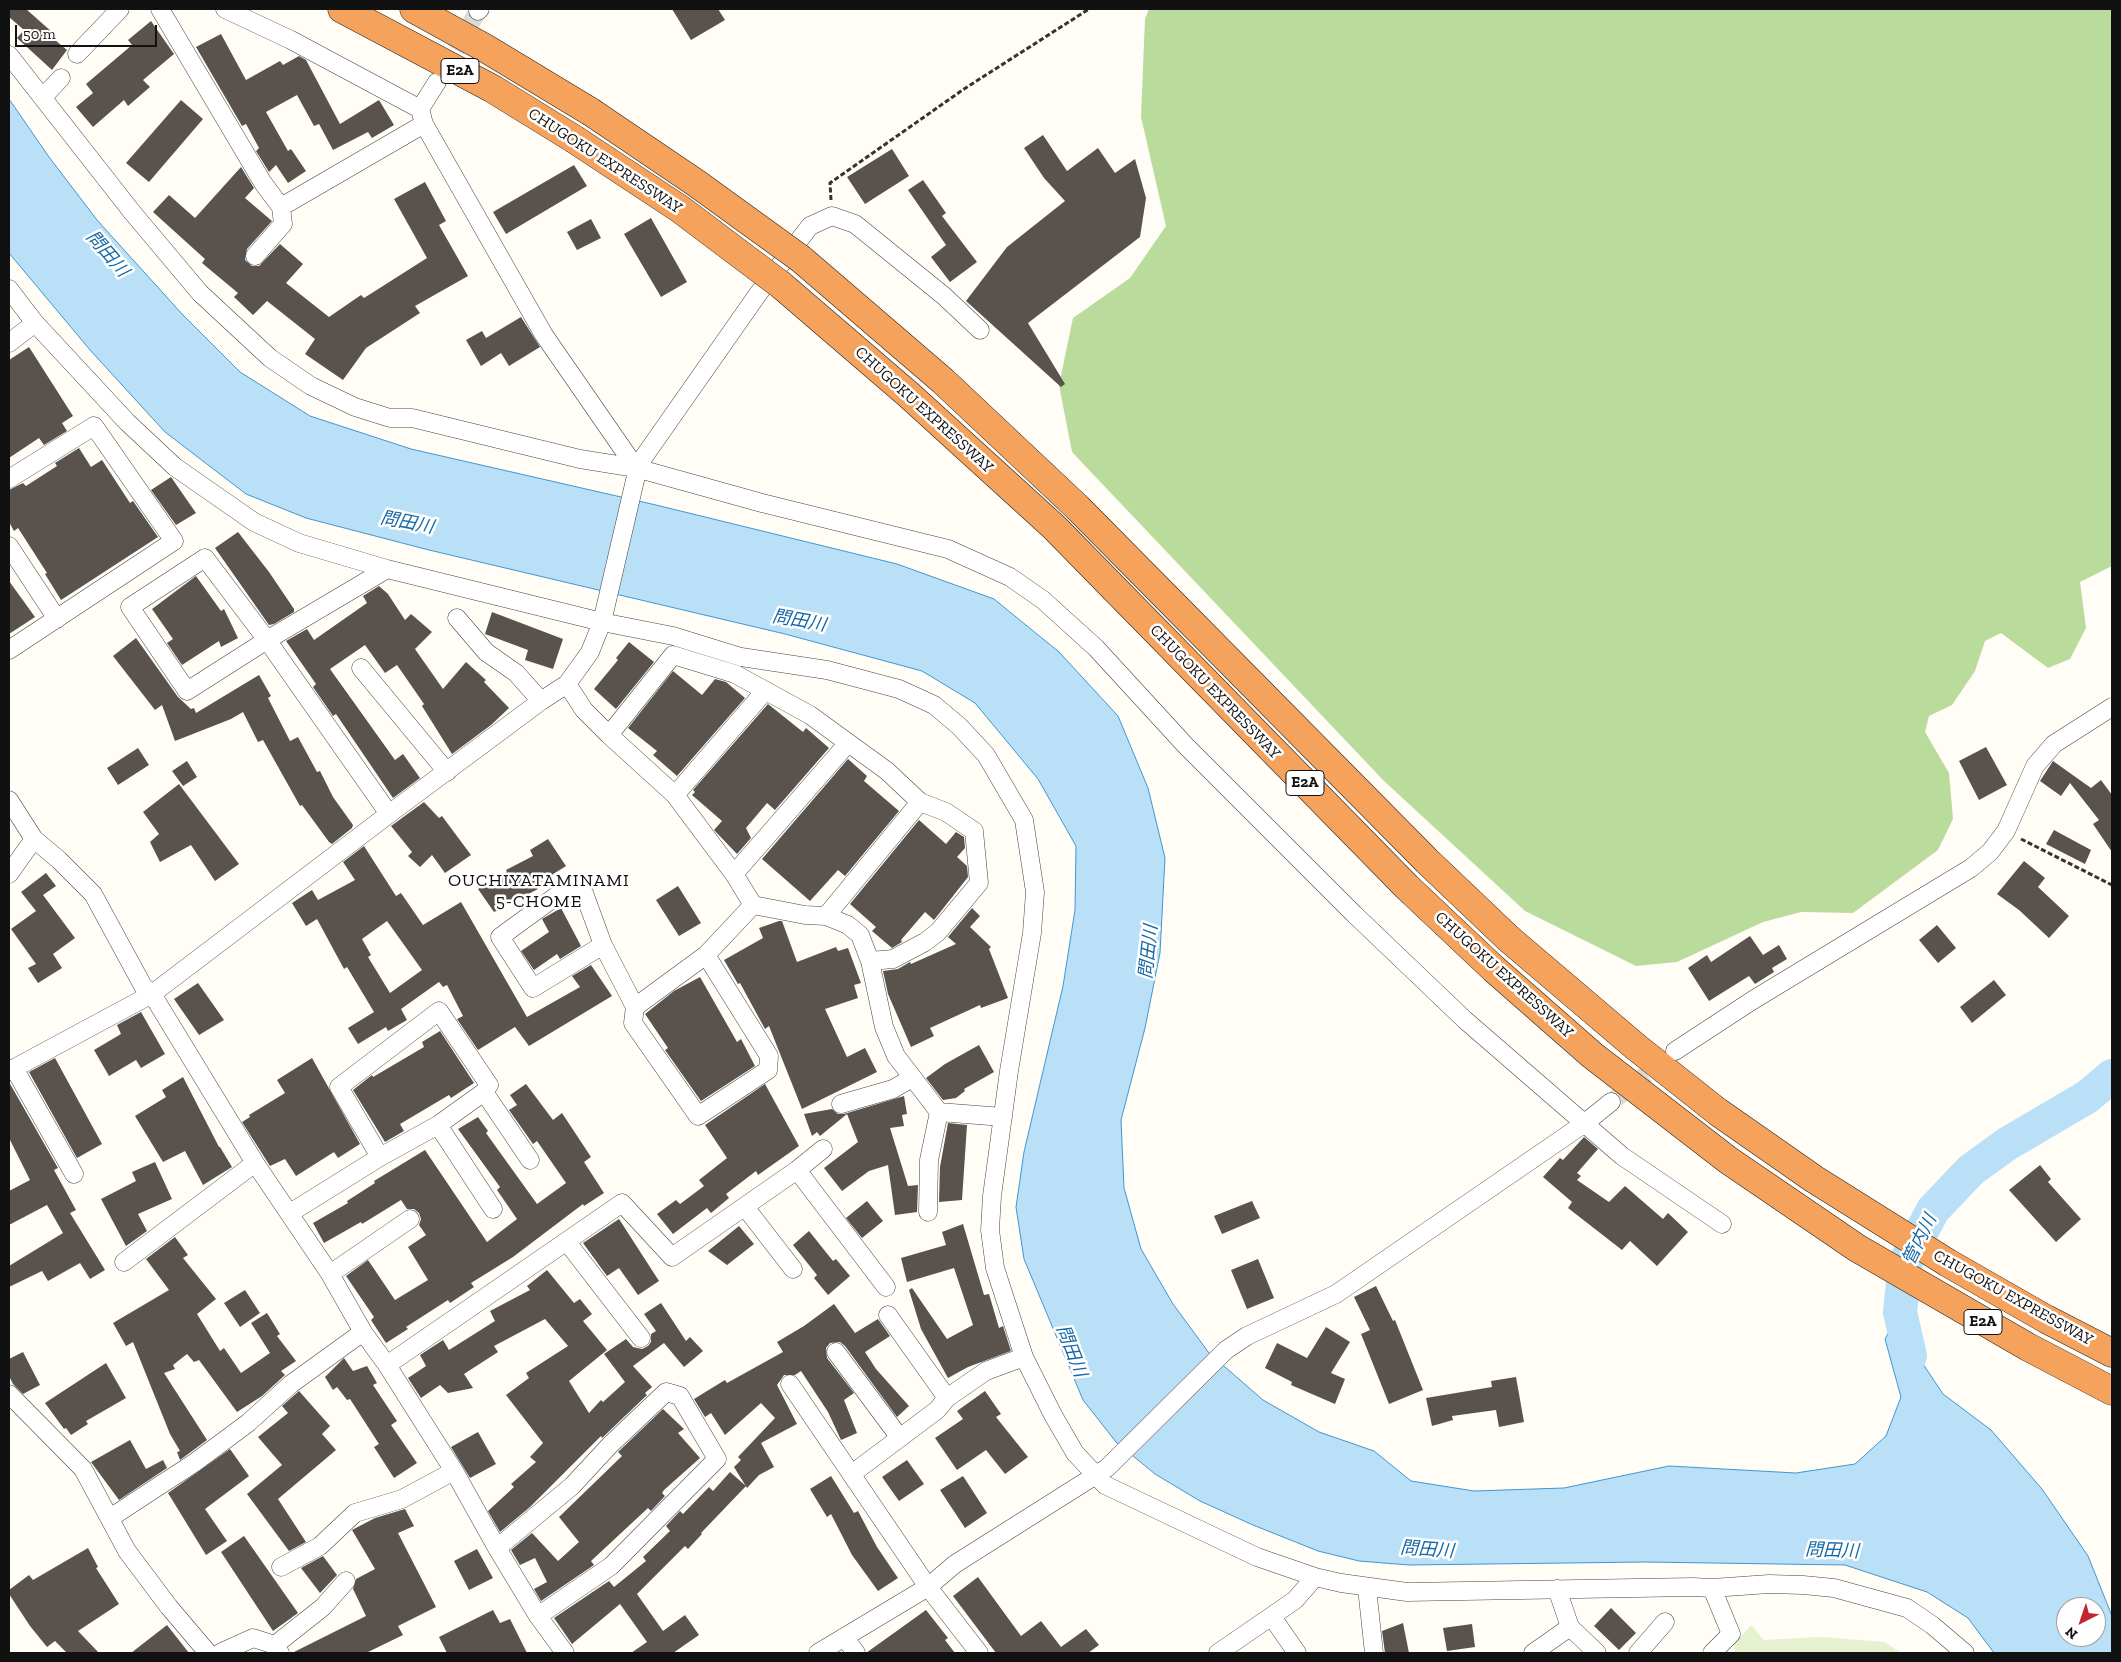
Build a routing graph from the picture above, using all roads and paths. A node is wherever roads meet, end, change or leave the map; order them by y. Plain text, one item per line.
1 (120, 9) edge
2 (160, 9) edge
3 (225, 9) edge
4 (342, 9) edge
5 (414, 9) edge
6 (1089, 9) edge
7 (77, 54) dead end
8 (9, 55) edge
9 (61, 78) dead end
10 (437, 82) tunnel mouth
11 (43, 97) junction
12 (422, 116) junction
13 (281, 208) junction
14 (832, 216) junction
15 (255, 256) dead end
16 (9, 289) edge
17 (35, 323) junction
18 (980, 330) dead end
19 (9, 343) edge
20 (636, 472) junction
21 (9, 479) edge
22 (9, 546) edge
23 (387, 569) junction
24 (457, 618) dead end
25 (603, 618) junction
26 (57, 619) junction
27 (267, 640) junction
28 (9, 650) edge
29 (361, 668) dead end
30 (568, 684) junction
31 (765, 691) junction
32 (541, 701) junction
33 (2112, 707) edge
34 (609, 735) junction
35 (848, 743) junction
36 (447, 772) junction
37 (675, 795) junction
38 (9, 800) edge
39 (920, 802) junction
40 (389, 814) junction
41 (2006, 831) junction
42 (34, 839) junction
43 (9, 874) edge
44 (734, 874) junction
45 (2112, 885) edge
46 (753, 905) junction
47 (826, 916) junction
48 (603, 945) junction
49 (706, 955) junction
50 (870, 961) junction
51 (152, 994) junction
52 (635, 1007) junction
53 (1675, 1052) tunnel mouth
54 (12, 1070) edge
55 (912, 1078) junction
56 (484, 1092) junction
57 (1611, 1102) tunnel mouth
58 (841, 1104) dead end
59 (939, 1112) junction
60 (1003, 1117) junction
61 (1585, 1123) junction
62 (438, 1125) junction
63 (823, 1149) dead end
64 (380, 1157) junction
65 (530, 1160) dead end
66 (255, 1163) junction
67 (798, 1170) junction
68 (74, 1174) dead end
69 (744, 1207) junction
70 (493, 1209) dead end
71 (928, 1212) dead end
72 (290, 1213) junction
73 (410, 1219) dead end
74 (1722, 1224) dead end
75 (566, 1242) junction
76 (124, 1262) dead end
77 (794, 1269) dead end
78 (330, 1274) junction
79 (886, 1287) dead end
80 (888, 1315) dead end
81 (363, 1332) junction
82 (641, 1338) dead end
83 (836, 1352) dead end
84 (2112, 1353) edge
85 (1024, 1357) junction
86 (388, 1365) junction
87 (790, 1384) dead end
88 (2112, 1391) edge
89 (9, 1394) edge
90 (946, 1398) junction
91 (900, 1438) junction
92 (454, 1471) junction
93 (1100, 1471) junction
94 (853, 1473) junction
95 (110, 1518) junction
96 (497, 1548) junction
97 (280, 1567) dead end
98 (1315, 1577) junction
99 (346, 1581) dead end
100 (928, 1587) junction
101 (1367, 1588) junction
102 (1557, 1588) junction
103 (1712, 1588) junction
104 (538, 1616) junction
105 (1272, 1617) junction
106 (1665, 1622) dead end
107 (1570, 1627) junction
108 (844, 1637) junction
109 (277, 1649) edge
110 (1222, 1652) edge
111 (208, 1653) edge
112 (220, 1653) edge
113 (565, 1653) edge
114 (818, 1653) edge
115 (856, 1653) edge
116 (979, 1653) edge
117 (1296, 1653) edge
118 (1374, 1653) edge
119 (1533, 1653) edge
120 (1597, 1653) edge
121 (1638, 1653) edge
122 (1712, 1653) edge
123 (1965, 1653) edge

1 - 7 street
2 - 13 street
3 - 12 street
4 - 88 highway, CHUGOKU EXPRESSWAY / E2A, bridge
5 - 84 highway, CHUGOKU EXPRESSWAY / E2A, bridge
6 - 14 path
8 - 11 street
9 - 11 street
10 - 12 street
11 - 20 street
12 - 13 street
12 - 20 street
13 - 15 street
14 - 18 street
14 - 20 street
16 - 17 street
17 - 19 street
17 - 23 street
20 - 25 street
20 - 61 street
21 - 26 street
22 - 26 street
23 - 25 street
23 - 27 street
24 - 32 street
25 - 30 street
25 - 60 street
26 - 28 street
27 - 27 street
27 - 40 street
29 - 36 street
30 - 32 street
30 - 34 street
31 - 34 street
31 - 35 street
31 - 37 street
32 - 36 street
33 - 41 street
34 - 37 street
35 - 39 street
35 - 44 street
36 - 40 street
37 - 44 street
38 - 42 street
39 - 47 street
39 - 50 street
40 - 51 street
41 - 45 path
41 - 53 street
42 - 43 street
42 - 51 street
44 - 46 street
46 - 47 street
46 - 49 street
47 - 50 street
48 - 48 street
48 - 52 street
49 - 52 street
49 - 52 street
50 - 55 street
51 - 54 street
51 - 66 street
54 - 68 street
55 - 58 street
55 - 59 street
56 - 62 street
56 - 64 street
56 - 65 street
57 - 61 street
59 - 60 street
59 - 71 street
60 - 85 street
61 - 74 street
61 - 93 street
62 - 64 street
62 - 70 street
63 - 67 street
64 - 72 street
66 - 72 street
66 - 76 street
67 - 69 street
67 - 79 street
69 - 75 street
69 - 77 street
72 - 78 street
73 - 78 street
75 - 82 street
75 - 86 street
78 - 81 street
80 - 90 street
81 - 86 street
81 - 95 street
83 - 91 street
85 - 90 street
85 - 93 street
86 - 92 street
87 - 94 street
89 - 95 street
90 - 91 street
91 - 94 street
92 - 96 street
92 - 97 street
93 - 98 street
93 - 100 street
94 - 100 street
95 - 111 street
96 - 104 street
96 - 104 street
98 - 101 street
98 - 105 street
99 - 109 street
100 - 108 street
100 - 116 street
101 - 102 street
101 - 118 street
102 - 103 street
102 - 107 street
103 - 122 street
103 - 123 street
104 - 113 street
105 - 110 street
105 - 117 street
106 - 121 street
107 - 119 street
107 - 120 street
108 - 114 street
108 - 115 street
109 - 112 street

